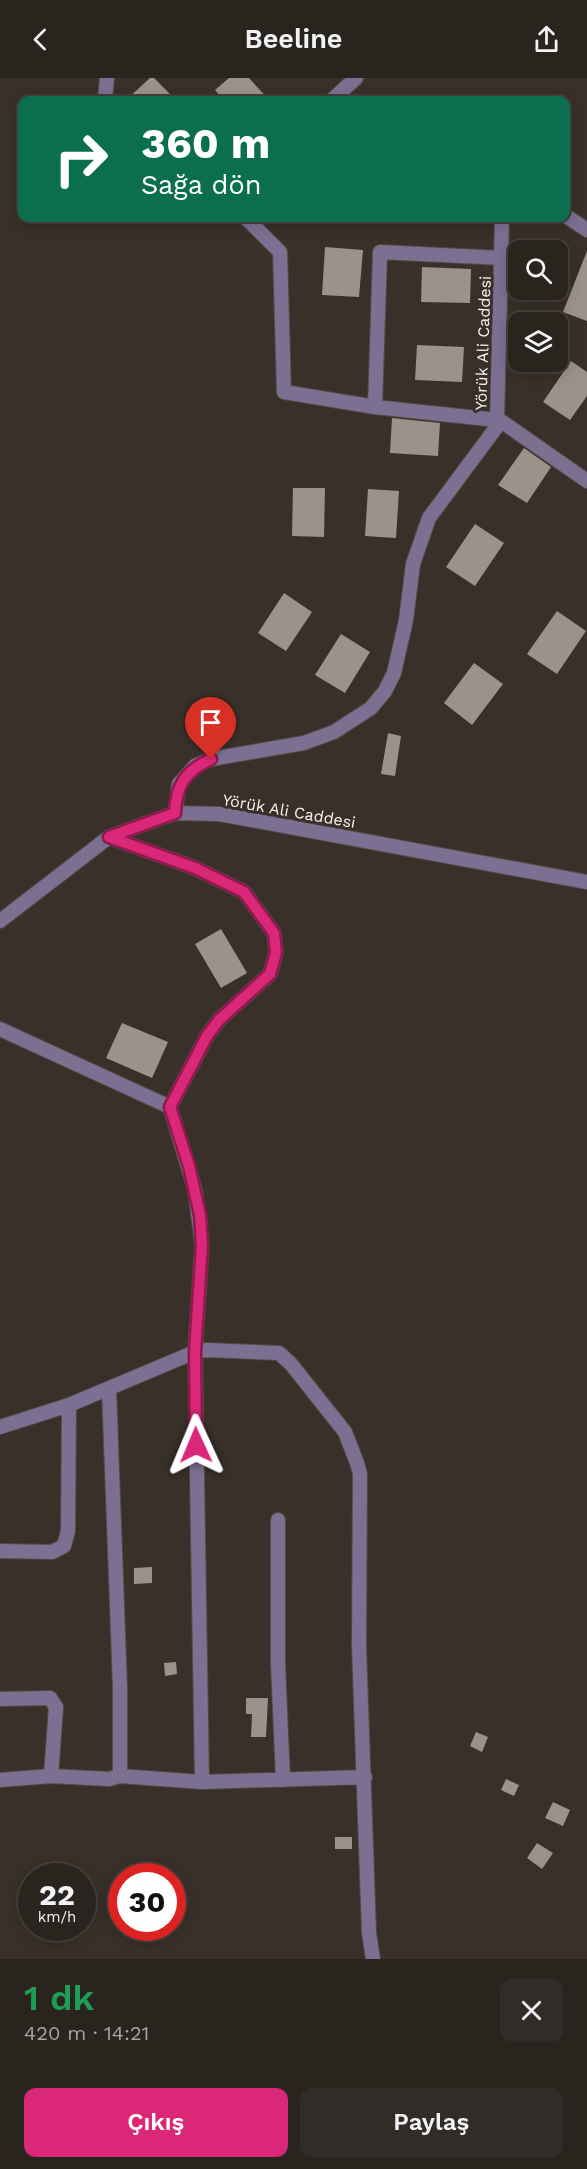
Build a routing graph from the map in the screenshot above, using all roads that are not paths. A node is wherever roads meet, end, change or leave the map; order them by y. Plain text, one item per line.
1 (107, 78) edge
2 (356, 78) edge
3 (105, 96) edge
4 (338, 96) edge
5 (570, 219) edge
6 (250, 222) edge
7 (502, 222) edge
8 (587, 230) edge
9 (502, 258) junction
10 (375, 407) junction
11 (499, 420) junction
12 (587, 480) edge
13 (175, 813) junction
14 (109, 837) junction
15 (587, 882) edge
16 (0, 921) edge
17 (0, 1029) edge
18 (170, 1107) junction
19 (195, 1352) junction
20 (109, 1389) junction
21 (69, 1405) junction
22 (0, 1427) edge
23 (278, 1520) dead end
24 (0, 1551) edge
25 (0, 1698) edge
26 (51, 1776) junction
27 (120, 1776) junction
28 (365, 1777) junction
29 (0, 1780) edge
30 (283, 1780) junction
31 (202, 1782) junction
32 (372, 1959) edge

1 - 3 street
2 - 4 street
5 - 8 street
6 - 10 street
7 - 9 street, Yörük Ali Caddesi
9 - 10 street
9 - 11 street, Yörük Ali Caddesi
10 - 11 street
11 - 12 street
11 - 13 street, Yörük Ali Caddesi
13 - 14 street
13 - 15 street, Yörük Ali Caddesi
14 - 16 street
14 - 18 street
17 - 18 street
18 - 19 street
19 - 20 street
19 - 28 street
19 - 31 street
20 - 21 street
20 - 27 street
21 - 22 street
21 - 24 street
23 - 30 street
25 - 26 street
26 - 27 street
26 - 29 street
27 - 31 street
28 - 30 street
28 - 32 street
30 - 31 street

